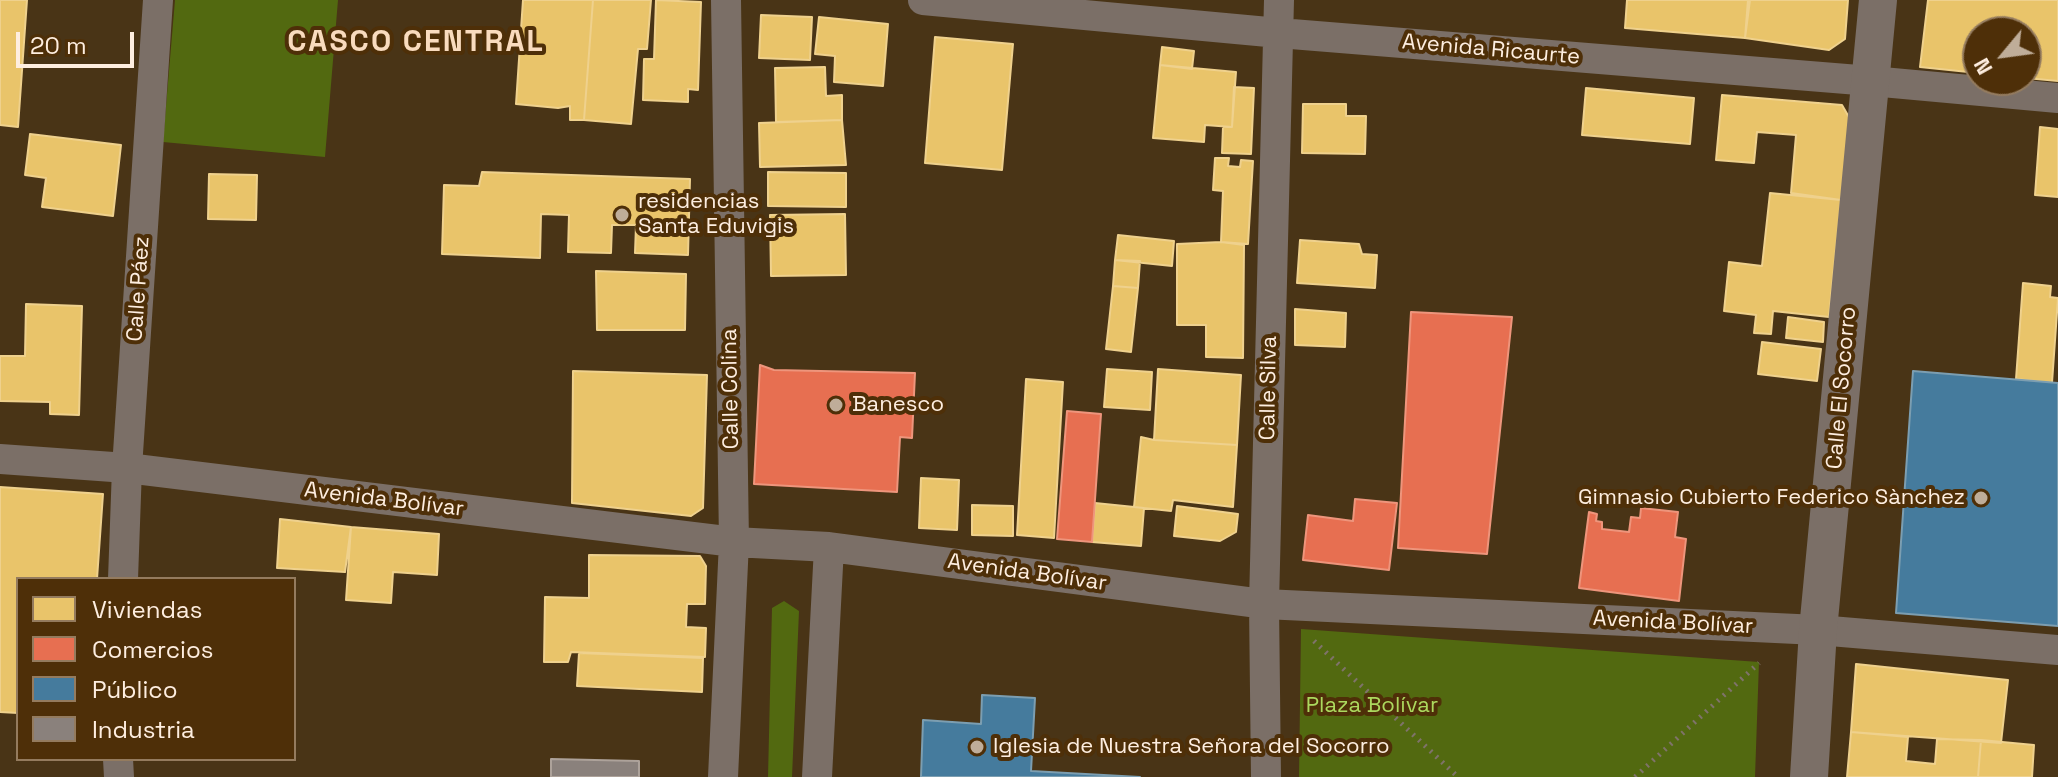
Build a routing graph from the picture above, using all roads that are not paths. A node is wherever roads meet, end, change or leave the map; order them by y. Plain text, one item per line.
1 (158, 0) edge
2 (726, 0) edge
3 (923, 0) edge
4 (1279, 0) edge
5 (1878, 0) edge
6 (1279, 33) junction
7 (1871, 81) junction
8 (2058, 98) edge
9 (0, 459) edge
10 (127, 468) junction
11 (734, 542) junction
12 (829, 547) junction
13 (123, 577) edge
14 (1264, 604) junction
15 (1818, 630) junction
16 (2058, 650) edge
17 (723, 777) edge
18 (817, 777) edge
19 (1266, 777) edge
20 (1809, 777) edge

1 - 10 street, Calle Páez
2 - 11 street, Calle Colina
3 - 6 street, Avenida Ricaurte
4 - 6 street, Calle Silva
5 - 7 street, Calle El Socorro
6 - 7 street, Avenida Ricaurte
6 - 14 street, Calle Silva
7 - 8 street, Avenida Ricaurte
7 - 15 street, Calle El Socorro
9 - 10 street, Avenida Bolívar
10 - 11 street, Avenida Bolívar
10 - 13 street, Calle Páez
11 - 12 street, Avenida Bolívar
11 - 17 street, Calle Colina
12 - 14 street, Avenida Bolívar
12 - 18 street
14 - 15 street, Avenida Bolívar
14 - 19 street, Calle Silva
15 - 16 street, Avenida Bolívar
15 - 20 street, Calle El Socorro

